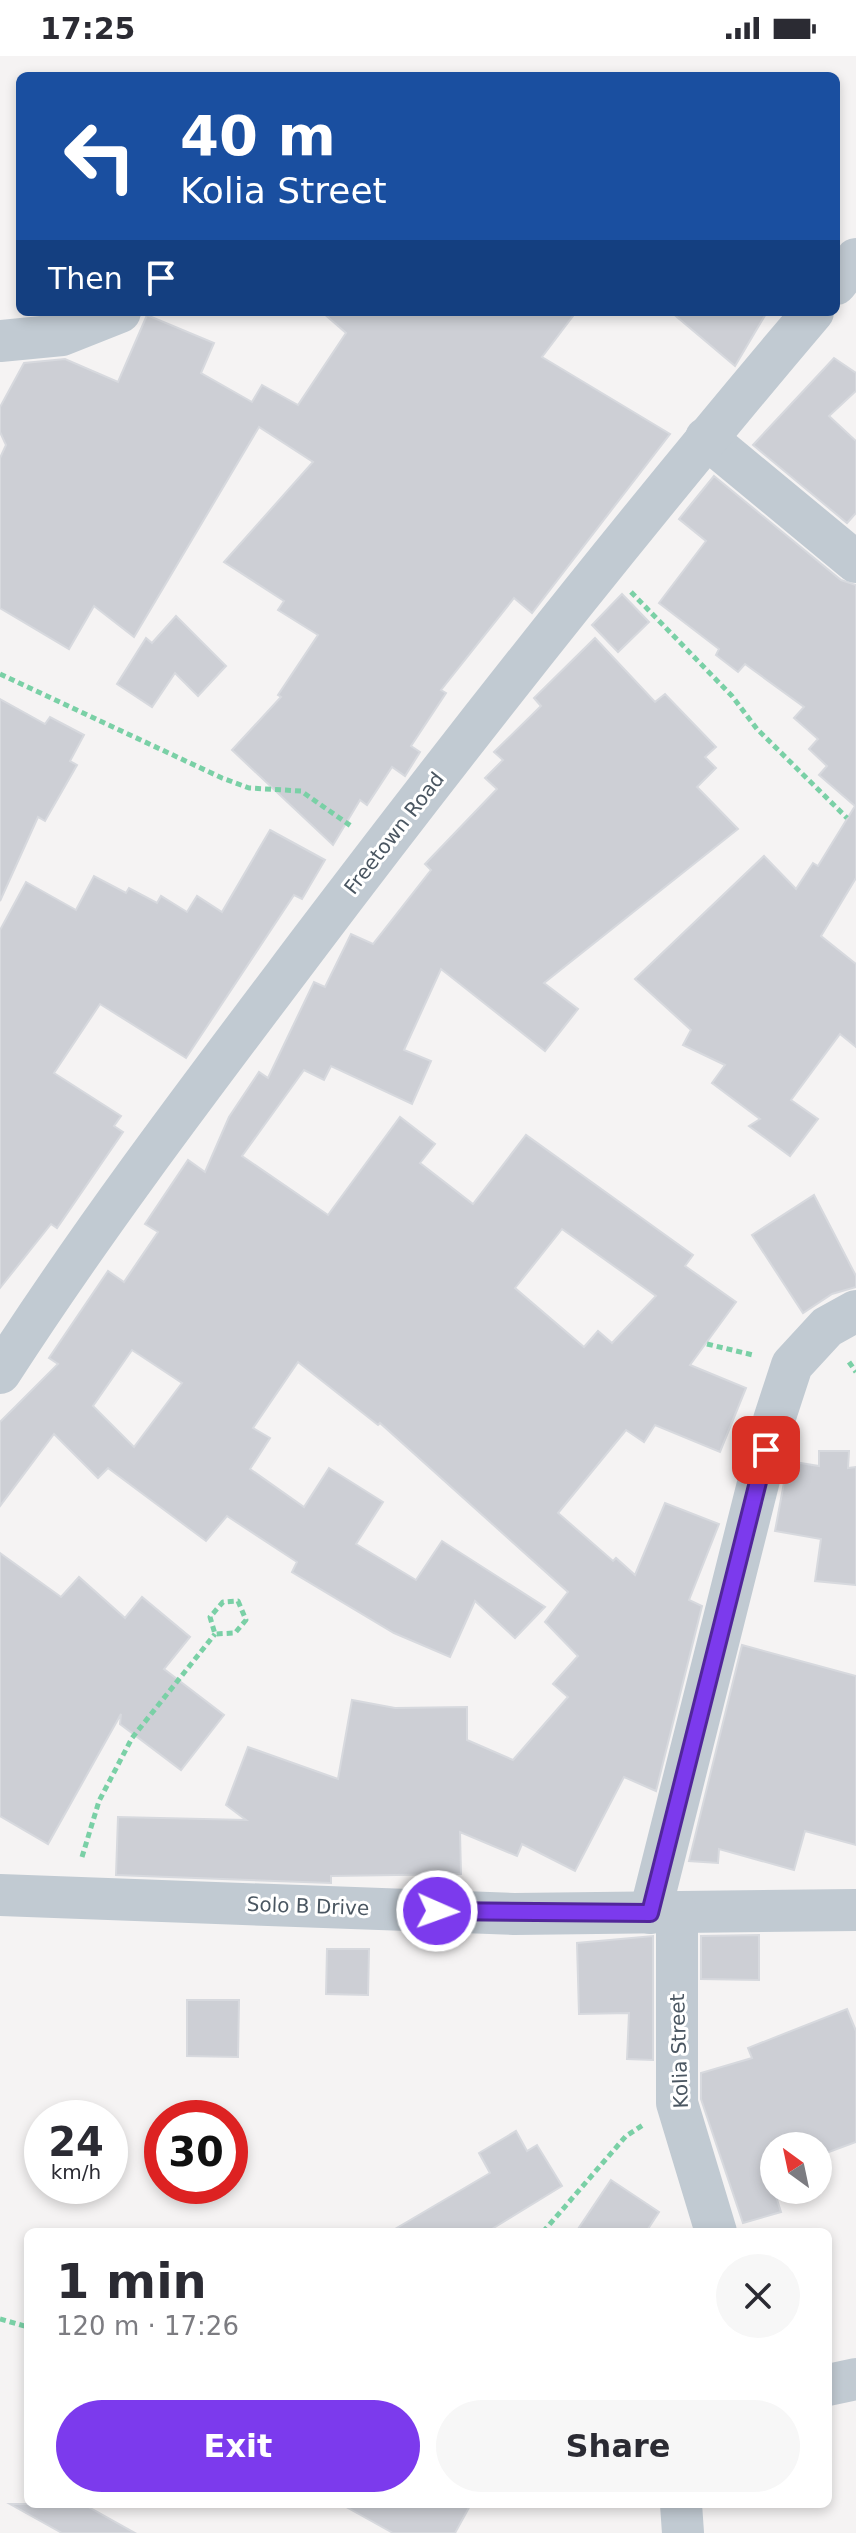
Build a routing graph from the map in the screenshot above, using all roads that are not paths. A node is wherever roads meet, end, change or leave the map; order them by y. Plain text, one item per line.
1 (856, 259) edge
2 (840, 279) edge
3 (110, 316) edge
4 (810, 316) edge
5 (0, 341) edge
6 (706, 438) junction
7 (856, 562) edge
8 (856, 1311) edge
9 (0, 1373) edge
10 (0, 1895) edge
11 (856, 1910) edge
12 (664, 1913) junction
13 (715, 2228) edge
14 (856, 2379) edge
15 (832, 2384) edge
16 (681, 2508) edge
17 (683, 2533) edge

1 - 2 street
3 - 5 street
4 - 6 street, Freetown Road
6 - 7 street
6 - 9 street, Freetown Road
8 - 12 street, Kolia Street
10 - 12 street, Solo B Drive
11 - 12 street, Solo B Drive
12 - 13 street, Kolia Street
14 - 15 street
16 - 17 street

